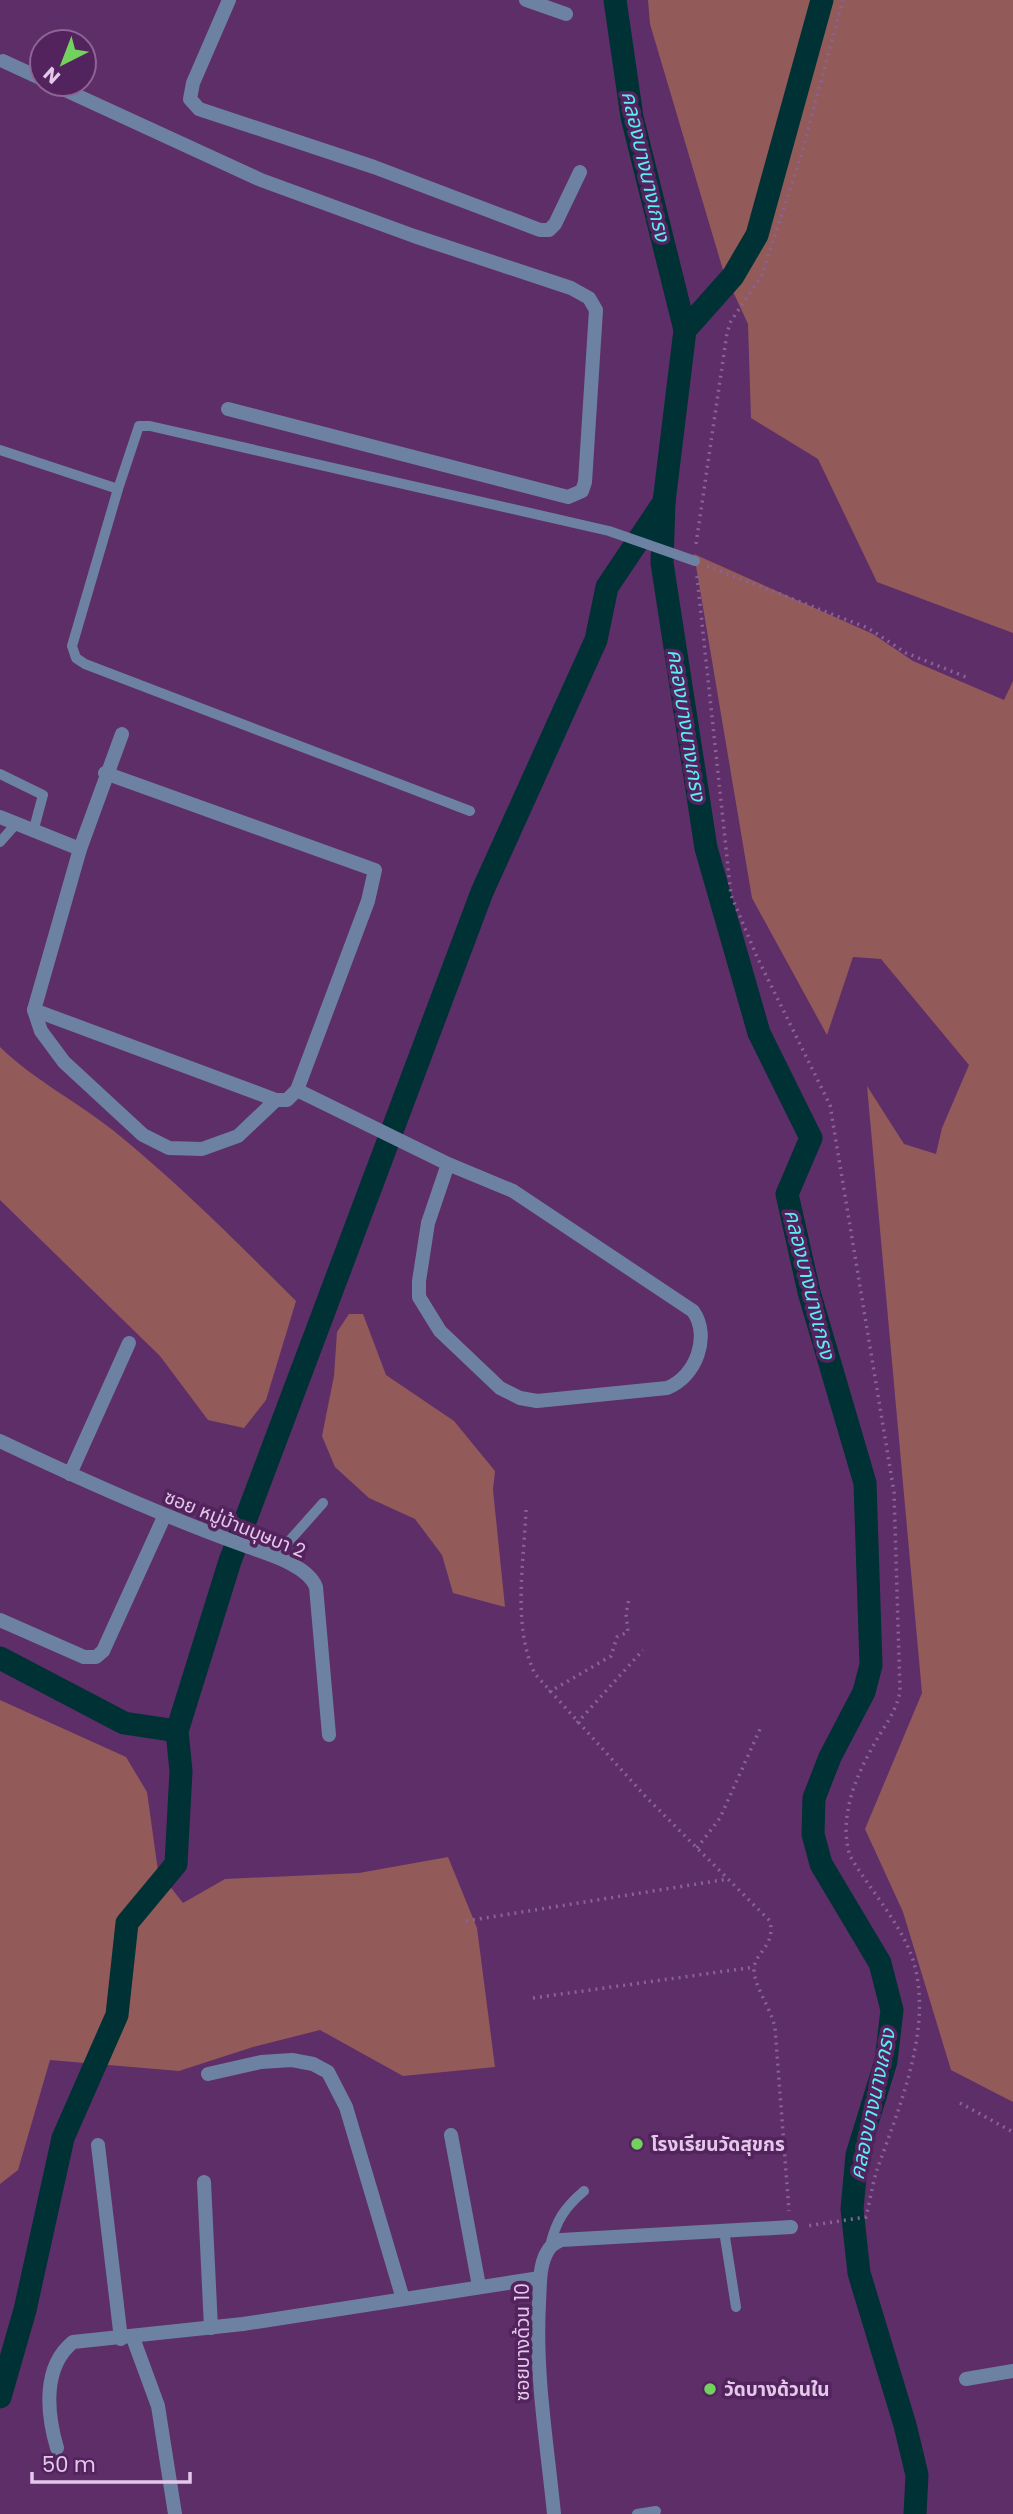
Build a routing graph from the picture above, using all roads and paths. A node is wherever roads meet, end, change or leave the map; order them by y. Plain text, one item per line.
1 (229, 0) edge
2 (526, 0) edge
3 (843, 0) edge
4 (566, 14) dead end
5 (1, 60) edge
6 (28, 73) edge
7 (82, 98) edge
8 (580, 172) dead end
9 (228, 409) dead end
10 (0, 450) edge
11 (118, 489) junction
12 (693, 560) junction
13 (965, 677) dead end
14 (122, 734) dead end
15 (105, 773) junction
16 (0, 774) edge
17 (470, 811) dead end
18 (0, 817) edge
19 (16, 824) junction
20 (33, 832) junction
21 (0, 842) edge
22 (80, 849) junction
23 (34, 1010) junction
24 (297, 1090) junction
25 (276, 1100) junction
26 (448, 1164) junction
27 (129, 1343) dead end
28 (0, 1441) edge
29 (70, 1474) junction
30 (323, 1503) dead end
31 (526, 1510) dead end
32 (164, 1517) junction
33 (275, 1558) junction
34 (629, 1599) dead end
35 (0, 1620) edge
36 (643, 1650) dead end
37 (549, 1692) junction
38 (577, 1723) junction
39 (760, 1729) dead end
40 (329, 1735) dead end
41 (697, 1849) junction
42 (727, 1879) junction
43 (466, 1921) dead end
44 (755, 1967) junction
45 (533, 1997) dead end
46 (208, 2074) dead end
47 (960, 2103) dead end
48 (1013, 2132) edge
49 (451, 2135) dead end
50 (98, 2145) dead end
51 (204, 2182) dead end
52 (583, 2191) dead end
53 (825, 2225) dead end
54 (791, 2227) joint
55 (724, 2231) junction
56 (550, 2246) junction
57 (540, 2278) junction
58 (479, 2286) junction
59 (403, 2299) junction
60 (736, 2307) dead end
61 (211, 2328) junction
62 (127, 2338) junction
63 (1013, 2371) edge
64 (966, 2379) dead end
65 (57, 2448) dead end
66 (656, 2511) dead end
67 (175, 2514) edge
68 (554, 2514) edge
69 (637, 2514) edge

1 - 8 street
2 - 4 street
3 - 12 path
5 - 6 street
7 - 9 street
10 - 11 lane
11 - 12 lane
11 - 17 lane
12 - 13 path
12 - 53 path
14 - 15 street
15 - 22 street
15 - 24 street
16 - 20 lane
18 - 19 street
19 - 20 street
19 - 21 lane
20 - 22 street
22 - 23 street
23 - 25 street
23 - 25 street
24 - 25 street
24 - 26 street
26 - 26 street
27 - 29 street
28 - 29 street, ซอย หมู่บ้านบุษบา 2
29 - 32 street, ซอย หมู่บ้านบุษบา 2
30 - 33 lane
31 - 37 path
32 - 33 street, ซอย หมู่บ้านบุษบา 2
32 - 35 street
33 - 40 street, ซอย หมู่บ้านบุษบา 2
34 - 37 path
36 - 38 path
37 - 38 path
38 - 41 path
39 - 41 path
41 - 42 path
42 - 43 path
42 - 44 path
44 - 45 path
44 - 54 path
46 - 59 street
47 - 48 path
49 - 58 street
50 - 62 street
51 - 61 street
52 - 56 lane
54 - 55 street
55 - 56 street
55 - 60 lane
56 - 57 street, ซอยบางด้วน 10
57 - 58 street
57 - 68 street, ซอยบางด้วน 10
58 - 59 street
59 - 61 street
61 - 62 street
62 - 65 street
62 - 67 street
63 - 64 street
66 - 69 lane

